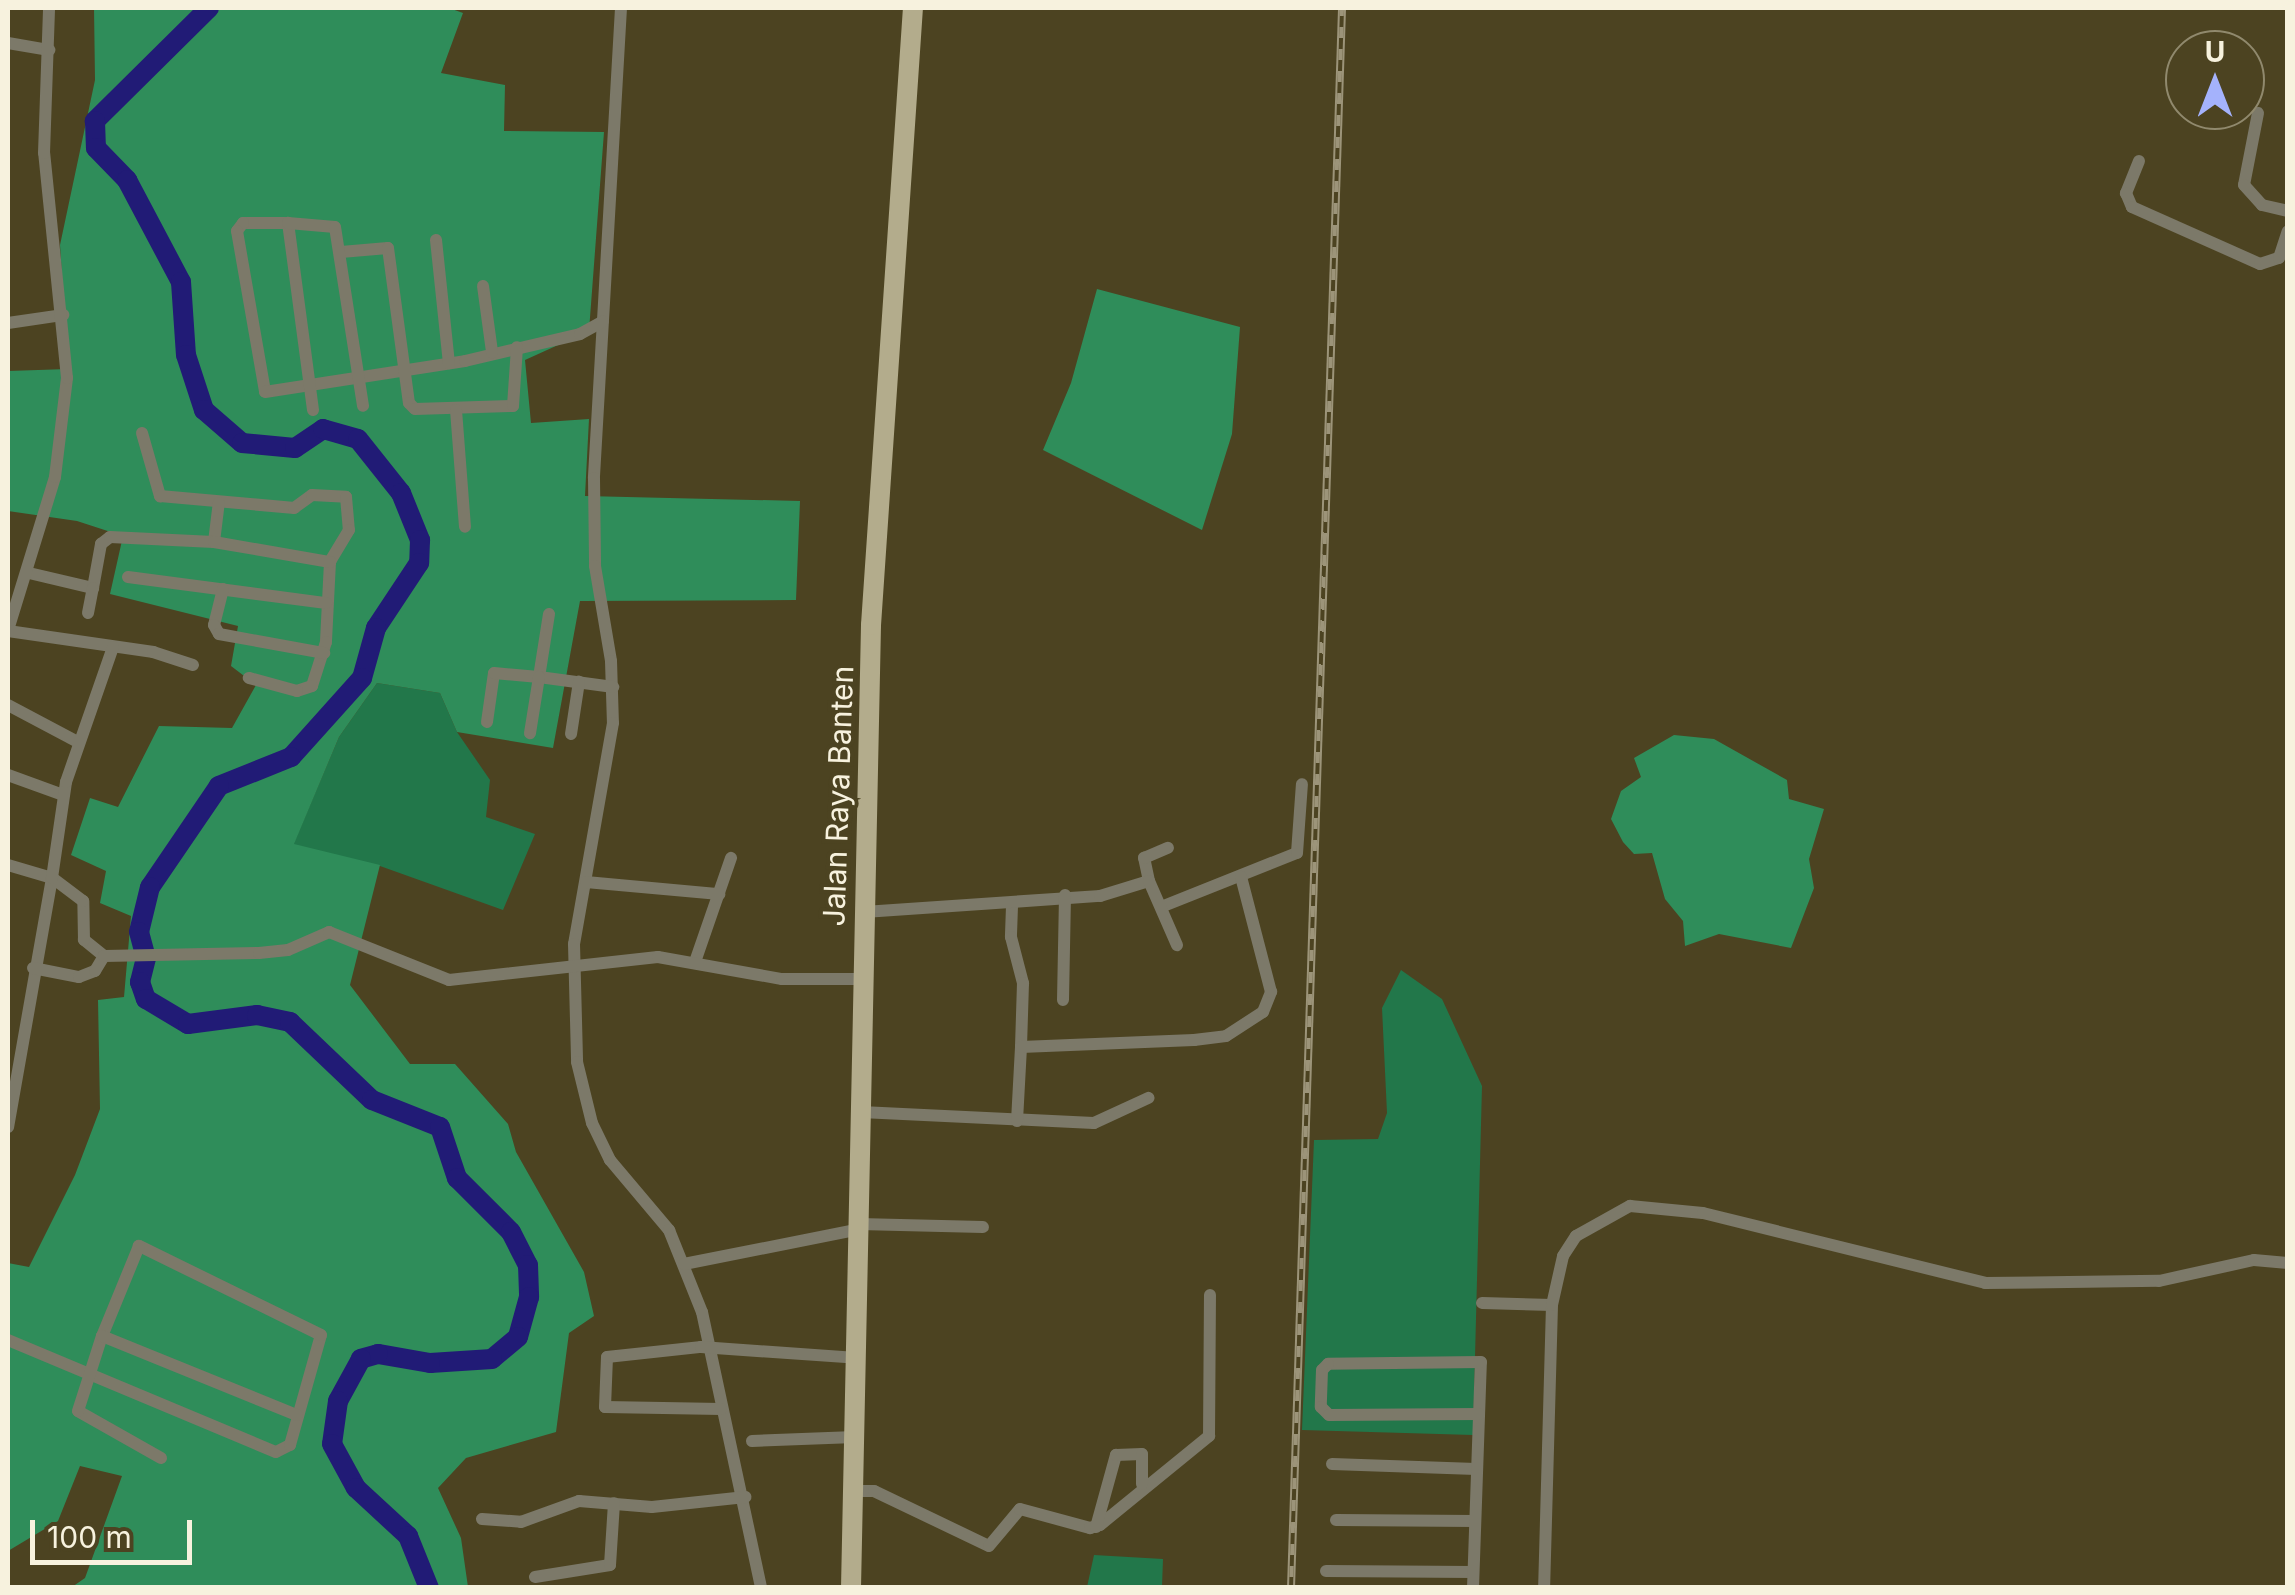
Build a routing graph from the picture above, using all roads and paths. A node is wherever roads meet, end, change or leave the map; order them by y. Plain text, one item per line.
1 (49, 8) edge
2 (621, 8) edge
3 (913, 8) edge
4 (8, 42) edge
5 (49, 50) junction
6 (2255, 130) edge
7 (2139, 161) dead end
8 (2288, 211) edge
9 (288, 223) junction
10 (2288, 231) edge
11 (436, 240) dead end
12 (341, 252) junction
13 (484, 286) dead end
14 (62, 315) junction
15 (603, 322) junction
16 (8, 323) edge
17 (517, 346) junction
18 (492, 352) junction
19 (450, 363) junction
20 (404, 367) junction
21 (358, 376) junction
22 (311, 383) junction
23 (362, 406) dead end
24 (313, 410) dead end
25 (456, 410) junction
26 (142, 432) dead end
27 (219, 503) junction
28 (464, 526) dead end
29 (214, 542) junction
30 (330, 562) junction
31 (29, 573) junction
32 (128, 577) dead end
33 (93, 588) junction
34 (222, 589) junction
35 (326, 603) junction
36 (88, 613) dead end
37 (549, 614) dead end
38 (8, 630) edge
39 (113, 646) junction
40 (324, 653) junction
41 (193, 665) dead end
42 (539, 677) junction
43 (249, 678) dead end
44 (579, 682) junction
45 (613, 686) junction
46 (8, 705) edge
47 (487, 722) dead end
48 (530, 733) dead end
49 (571, 734) dead end
50 (78, 742) junction
51 (8, 775) edge
52 (1302, 784) dead end
53 (63, 796) junction
54 (1168, 848) dead end
55 (731, 858) dead end
56 (8, 865) edge
57 (52, 878) junction
58 (1240, 878) junction
59 (1149, 881) junction
60 (586, 882) junction
61 (718, 894) junction
62 (1065, 895) junction
63 (1012, 906) junction
64 (1161, 907) junction
65 (864, 912) junction
66 (1177, 945) dead end
67 (107, 956) junction
68 (696, 959) junction
69 (575, 967) junction
70 (33, 968) junction
71 (862, 979) junction
72 (1063, 1000) dead end
73 (1022, 1047) junction
74 (1148, 1098) dead end
75 (861, 1112) junction
76 (1016, 1121) junction
77 (8, 1127) edge
78 (860, 1226) junction
79 (983, 1228) dead end
80 (2288, 1263) edge
81 (684, 1264) junction
82 (1210, 1295) dead end
83 (1482, 1303) dead end
84 (1552, 1305) junction
85 (102, 1336) junction
86 (8, 1340) edge
87 (712, 1349) junction
88 (857, 1358) junction
89 (87, 1373) junction
90 (721, 1409) junction
91 (1479, 1414) junction
92 (297, 1415) junction
93 (855, 1437) junction
94 (752, 1441) dead end
95 (161, 1458) dead end
96 (1332, 1464) dead end
97 (1476, 1468) junction
98 (1142, 1484) junction
99 (854, 1491) junction
100 (745, 1497) junction
101 (614, 1503) junction
102 (482, 1519) dead end
103 (1336, 1520) dead end
104 (1474, 1521) junction
105 (1096, 1526) junction
106 (1326, 1570) dead end
107 (1473, 1572) junction
108 (535, 1577) dead end
109 (761, 1588) edge
110 (851, 1588) edge
111 (1473, 1588) edge
112 (1544, 1588) edge

1 - 5 street
2 - 15 street
3 - 65 main road, Jalan Raya Banten
4 - 5 street
5 - 14 street
6 - 8 street
7 - 10 street
9 - 12 street
9 - 22 street
9 - 22 street
11 - 19 street
12 - 20 street
12 - 21 street
13 - 18 street
14 - 16 street
14 - 31 street
15 - 17 street
15 - 45 street
17 - 18 street
17 - 25 street
18 - 19 street
19 - 20 street
20 - 21 street
20 - 25 street
21 - 22 street
21 - 23 street
22 - 24 street
25 - 28 street
26 - 27 street
27 - 29 street
27 - 30 street
29 - 30 street
29 - 33 street
30 - 35 street
31 - 33 street
31 - 38 street
32 - 34 street
33 - 36 street
34 - 35 street
34 - 40 street
35 - 40 street
37 - 42 street
38 - 39 street
39 - 41 street
39 - 50 street
40 - 43 street
42 - 44 street
42 - 47 street
42 - 48 street
44 - 45 street
44 - 49 street
45 - 60 street
46 - 50 street
50 - 53 street
51 - 53 street
52 - 58 street
53 - 57 street
54 - 59 street
55 - 61 street
56 - 57 street
57 - 67 street
57 - 70 street
58 - 64 street
58 - 73 street
59 - 62 street
59 - 64 street
60 - 61 street
60 - 69 street
61 - 68 street
62 - 63 street
62 - 72 street
63 - 65 street
63 - 73 street
64 - 66 street
65 - 71 main road, Jalan Raya Banten
67 - 69 street
67 - 70 street
68 - 69 street
68 - 71 street
69 - 81 street
70 - 77 street
71 - 75 main road, Jalan Raya Banten
73 - 76 street
74 - 76 street
75 - 76 street
75 - 78 main road, Jalan Raya Banten
78 - 79 street
78 - 81 street
78 - 88 main road, Jalan Raya Banten
80 - 84 street
81 - 87 street
82 - 98 street
83 - 84 street
84 - 112 street
85 - 89 street
85 - 92 street
85 - 92 street
86 - 89 street
87 - 88 street
87 - 90 street
87 - 90 street
88 - 93 main road, Jalan Raya Banten
89 - 92 street
89 - 95 street
90 - 100 street
91 - 91 street
91 - 97 street
93 - 94 street
93 - 99 main road, Jalan Raya Banten
96 - 97 street
97 - 104 street
98 - 105 street
98 - 105 street
99 - 105 street
99 - 110 main road, Jalan Raya Banten
100 - 101 street
100 - 109 street
101 - 102 street
101 - 108 street
103 - 104 street
104 - 107 street
106 - 107 street
107 - 111 street

